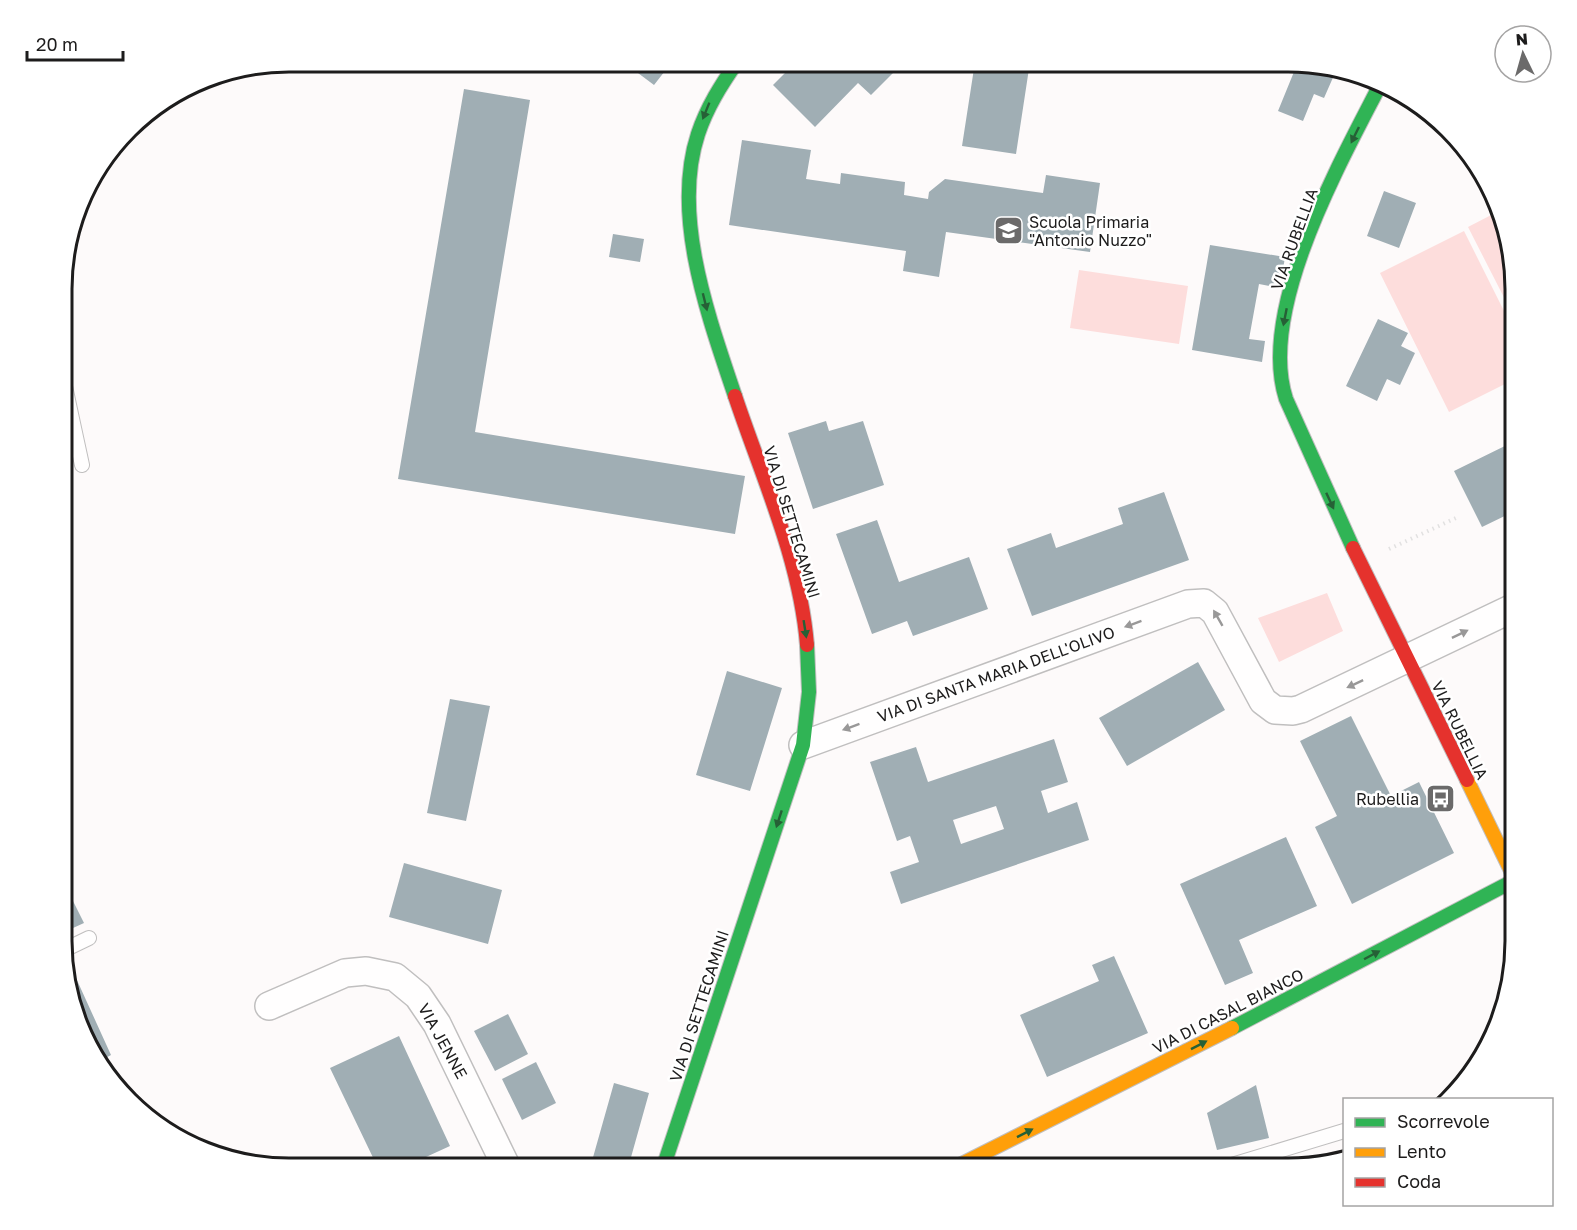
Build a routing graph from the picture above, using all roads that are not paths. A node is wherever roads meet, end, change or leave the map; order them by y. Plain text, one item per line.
1 (730, 72) edge
2 (1377, 91) edge
3 (72, 419) edge
4 (82, 465) dead end
5 (1505, 612) edge
6 (1408, 659) junction
7 (803, 745) junction
8 (1505, 859) edge
9 (1505, 885) edge
10 (89, 938) dead end
11 (72, 946) edge
12 (269, 1006) dead end
13 (1343, 1131) edge
14 (502, 1158) edge
15 (666, 1158) edge
16 (974, 1158) edge
17 (1255, 1158) edge

1 -> 7 street, VIA DI SETTECAMINI
2 -> 6 street, VIA RUBELLIA
3 - 4 lane
6 -> 5 street
6 -> 7 street, VIA DI SANTA MARIA DELL'OLIVO
6 - 8 street, VIA RUBELLIA
7 -> 15 street, VIA DI SETTECAMINI
16 -> 9 street, VIA DI CASAL BIANCO
10 - 11 lane
12 - 14 street, VIA JENNE
13 - 17 lane

